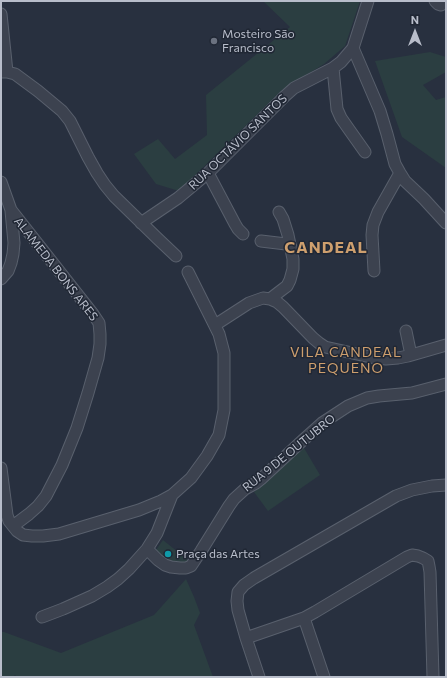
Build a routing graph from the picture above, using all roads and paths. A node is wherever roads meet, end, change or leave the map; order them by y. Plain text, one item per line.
1 (368, 1) edge
2 (435, 1) edge
3 (446, 2) edge
4 (1, 14) edge
5 (354, 48) junction
6 (333, 68) junction
7 (4, 72) edge
8 (365, 152) dead end
9 (208, 173) junction
10 (400, 173) junction
11 (1, 182) edge
12 (11, 210) junction
13 (279, 212) dead end
14 (141, 223) junction
15 (446, 223) edge
16 (243, 234) dead end
17 (262, 241) dead end
18 (291, 247) junction
19 (176, 256) dead end
20 (374, 271) dead end
21 (188, 272) dead end
22 (1, 280) edge
23 (270, 299) junction
24 (215, 325) junction
25 (406, 331) dead end
26 (446, 345) edge
27 (411, 355) junction
28 (446, 384) edge
29 (1, 468) edge
30 (446, 485) edge
31 (172, 495) junction
32 (13, 526) junction
33 (147, 549) junction
34 (42, 617) dead end
35 (304, 618) junction
36 (246, 638) junction
37 (259, 677) edge
38 (324, 677) edge
39 (433, 677) edge

1 - 5 street
2 - 3 street
4 - 7 street
5 - 6 street, RUA OCTÁVIO SANTOS
5 - 10 street
6 - 8 street
6 - 9 street, RUA OCTÁVIO SANTOS
7 - 14 street
9 - 14 street, RUA OCTÁVIO SANTOS
9 - 16 street
10 - 15 street
10 - 20 street
11 - 12 street, ALAMEDA BONS ARES
12 - 22 street
12 - 32 street, ALAMEDA BONS ARES
13 - 18 street
14 - 19 street
17 - 18 street
18 - 23 street
21 - 24 street
23 - 24 street
23 - 27 street
24 - 31 street
25 - 27 street
26 - 27 street
28 - 33 street, RUA 9 DE OUTUBRO
29 - 32 street
30 - 36 street
31 - 32 street
31 - 33 street
33 - 34 street
35 - 36 street
35 - 38 street
35 - 39 street
36 - 37 street

